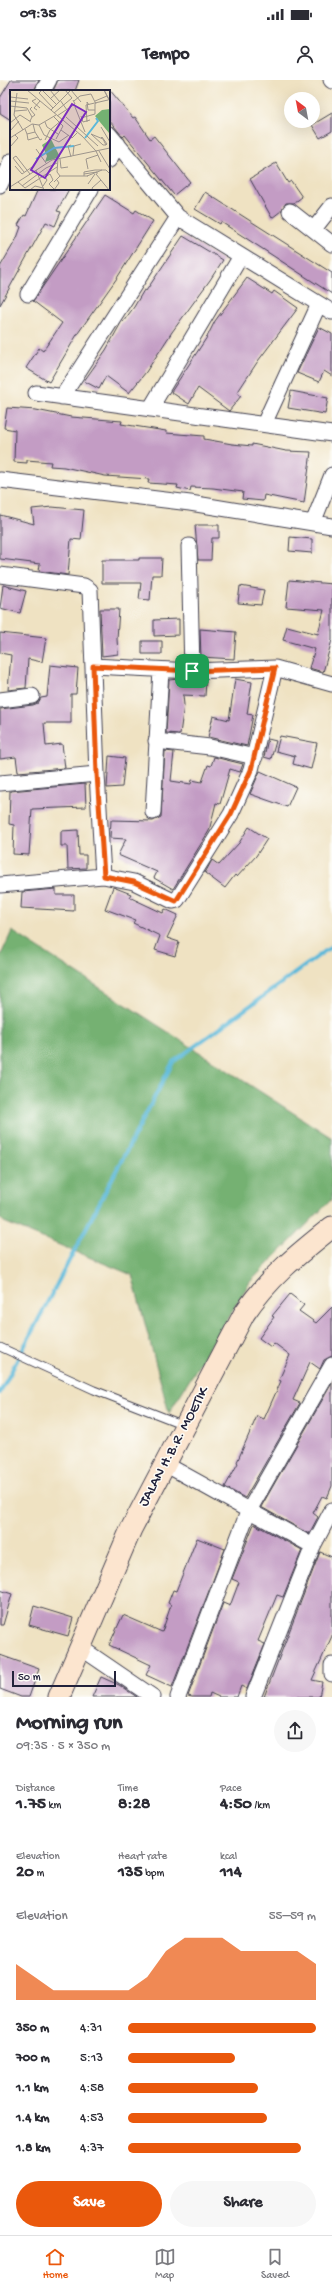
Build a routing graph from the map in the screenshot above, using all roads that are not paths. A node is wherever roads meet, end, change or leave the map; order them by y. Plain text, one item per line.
1 (49, 80) edge
2 (44, 90) edge
3 (114, 139) edge
4 (110, 156) edge
5 (10, 163) edge
6 (0, 185) edge
7 (90, 190) edge
8 (332, 206) edge
9 (290, 211) dead end
10 (178, 217) junction
11 (314, 229) junction
12 (332, 244) edge
13 (241, 256) junction
14 (28, 294) dead end
15 (319, 304) junction
16 (332, 312) edge
17 (36, 393) dead end
18 (62, 397) junction
19 (150, 409) junction
20 (264, 424) junction
21 (332, 434) edge
22 (332, 475) edge
23 (0, 480) edge
24 (313, 523) junction
25 (332, 526) edge
26 (189, 546) dead end
27 (0, 575) edge
28 (93, 666) junction
29 (275, 668) junction
30 (161, 670) junction
31 (192, 671) junction
32 (332, 684) edge
33 (32, 696) dead end
34 (0, 700) edge
35 (156, 741) junction
36 (255, 757) junction
37 (97, 774) junction
38 (0, 783) edge
39 (153, 812) dead end
40 (104, 876) junction
41 (0, 885) edge
42 (332, 1227) edge
43 (0, 1347) edge
44 (332, 1365) edge
45 (186, 1426) junction
46 (165, 1464) junction
47 (332, 1510) edge
48 (248, 1512) junction
49 (312, 1546) junction
50 (80, 1648) junction
51 (332, 1665) edge
52 (332, 1674) edge
53 (59, 1697) edge
54 (153, 1697) edge
55 (178, 1697) edge
56 (253, 1697) edge

1 - 2 street
3 - 4 street
3 - 10 street
5 - 6 street
7 - 14 street
8 - 11 street
9 - 11 street
10 - 13 street
10 - 18 street
11 - 12 street
13 - 15 street
13 - 19 street
15 - 16 street
15 - 20 street
17 - 18 street
18 - 19 street
19 - 20 street
20 - 21 street
22 - 24 street
23 - 24 street
24 - 25 street
26 - 31 street
27 - 28 street
28 - 30 street
28 - 37 street
29 - 31 street
29 - 32 street
29 - 36 street
30 - 31 street
30 - 35 street
33 - 34 street
35 - 36 street
35 - 39 street
36 - 40 street
37 - 38 street
37 - 40 street
40 - 41 street
42 - 45 street, JALAN H.B.R. MOETIK
43 - 45 lane
44 - 48 street
45 - 46 street, JALAN H.B.R. MOETIK
46 - 48 street
46 - 50 street, JALAN H.B.R. MOETIK
47 - 49 street
48 - 49 street
48 - 55 street
49 - 56 street
50 - 53 street, JALAN H.B.R. MOETIK
50 - 54 street
51 - 52 street

